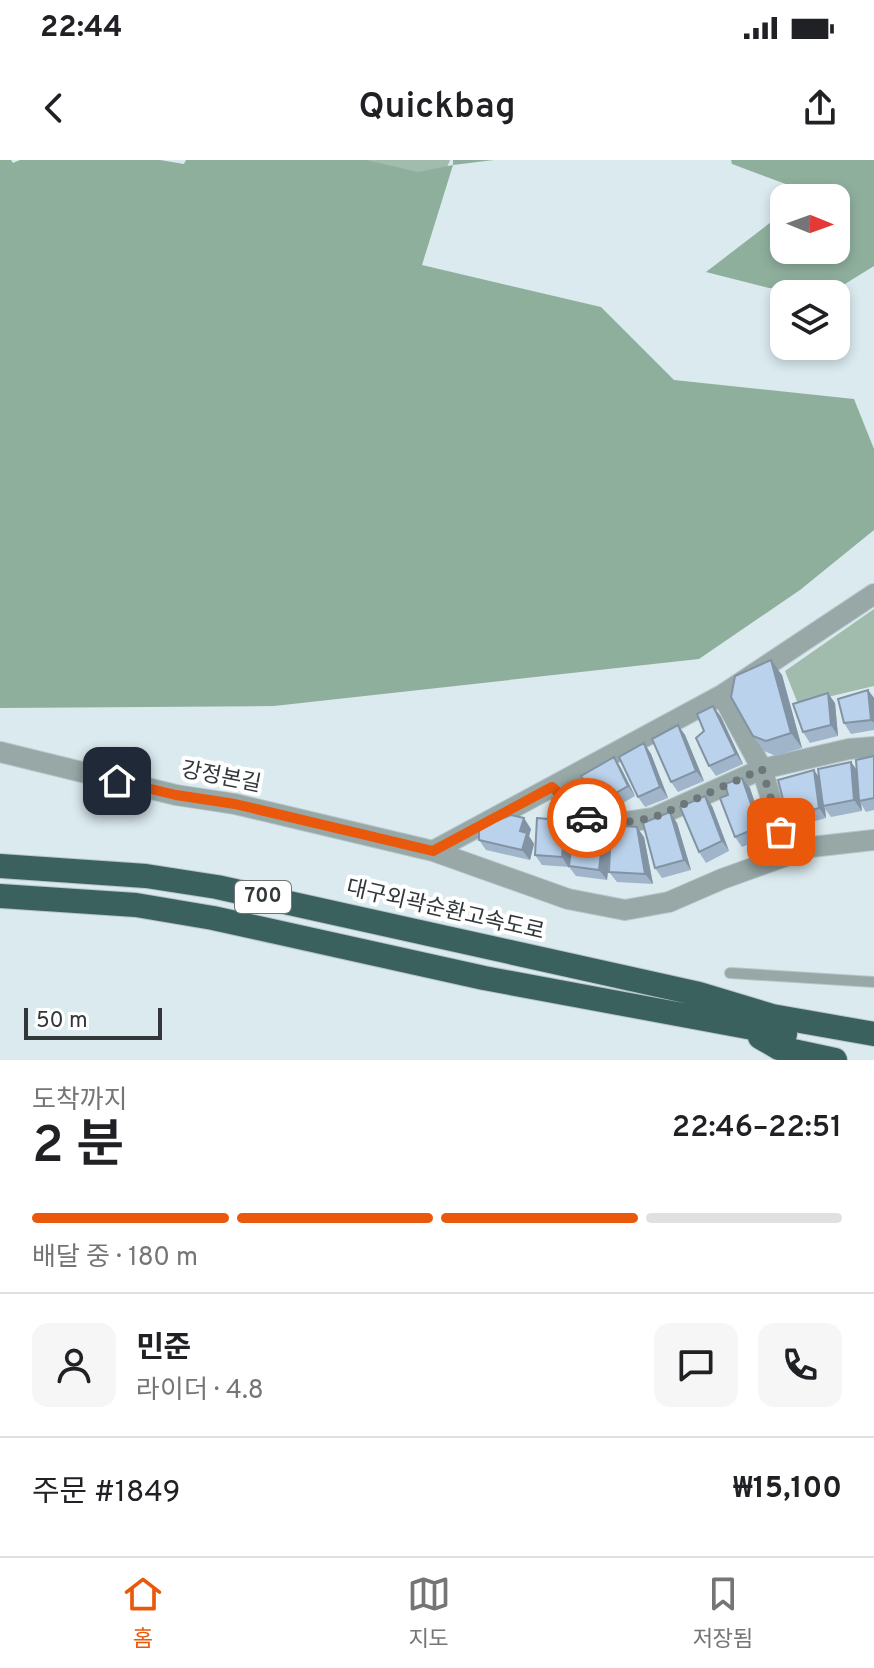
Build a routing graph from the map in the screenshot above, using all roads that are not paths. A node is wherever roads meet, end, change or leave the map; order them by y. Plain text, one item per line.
1 (874, 594) edge
2 (722, 695) junction
3 (874, 747) edge
4 (0, 752) edge
5 (762, 769) junction
6 (552, 787) junction
7 (781, 832) joint
8 (874, 840) edge
9 (433, 851) junction
10 (789, 855) junction
11 (0, 866) edge
12 (10, 896) edge
13 (730, 973) dead end
14 (874, 982) edge
15 (695, 1005) junction
16 (772, 1016) junction
17 (874, 1019) edge
18 (741, 1026) junction
19 (874, 1034) edge
20 (874, 1050) edge
21 (835, 1060) edge

1 - 2 street
2 - 5 street
2 - 6 street
3 - 5 street
4 - 9 street, 강정본길
5 - 6 street
5 - 7 street
6 - 9 street
7 - 10 lane
8 - 10 street, 강정본길
9 - 10 street, 강정본길
11 - 15 highway, 대구외곽순환고속도로 / 700
12 - 15 highway, 대구외곽순환고속도로 / 700
13 - 14 lane
15 - 16 highway, 대구외곽순환고속도로 / 700
15 - 18 highway, 대구외곽순환고속도로 / 700
16 - 17 highway
16 - 19 highway, 대구외곽순환고속도로 / 700
18 - 20 highway, 대구외곽순환고속도로 / 700
18 - 21 highway

